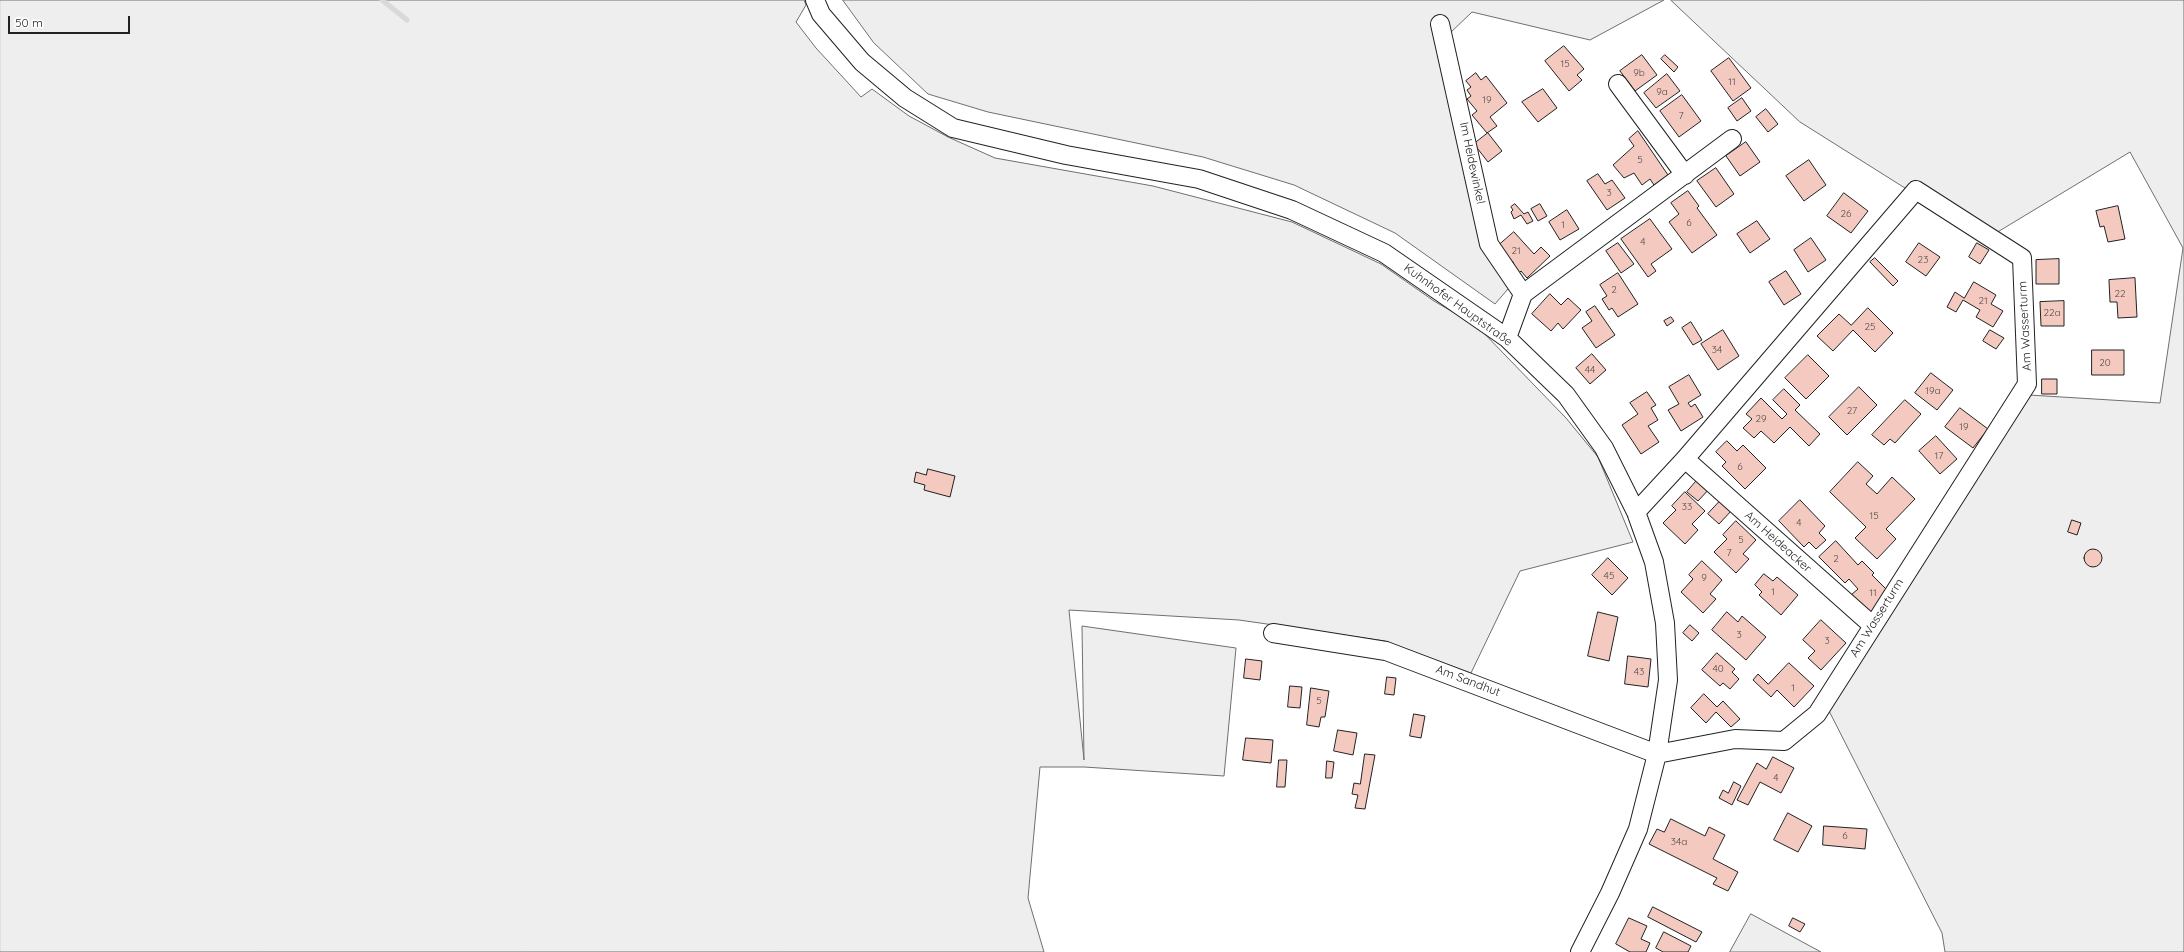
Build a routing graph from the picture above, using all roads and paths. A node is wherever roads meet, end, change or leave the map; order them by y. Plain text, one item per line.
1 (815, 0) edge
2 (1440, 24) dead end
3 (1618, 84) dead end
4 (1732, 140) dead end
5 (1684, 175) junction
6 (1524, 294) junction
7 (1507, 338) junction
8 (1685, 459) junction
9 (1636, 512) junction
10 (1872, 626) junction
11 (1273, 633) dead end
12 (1657, 754) junction
13 (1580, 952) edge

1 - 7 street, Kuhnhofer Hauptstraße
2 - 6 street, Im Heidewinkel
3 - 5 street
4 - 5 street
5 - 6 street
6 - 7 street
7 - 9 street, Kuhnhofer Hauptstraße
8 - 9 street, Am Wasserturm
8 - 10 street, Am Heideacker
8 - 10 street, Am Wasserturm
9 - 12 street, Kuhnhofer Hauptstraße
10 - 12 street, Am Wasserturm
11 - 12 street, Am Sandhut
12 - 13 street, Kuhnhofer Hauptstraße

